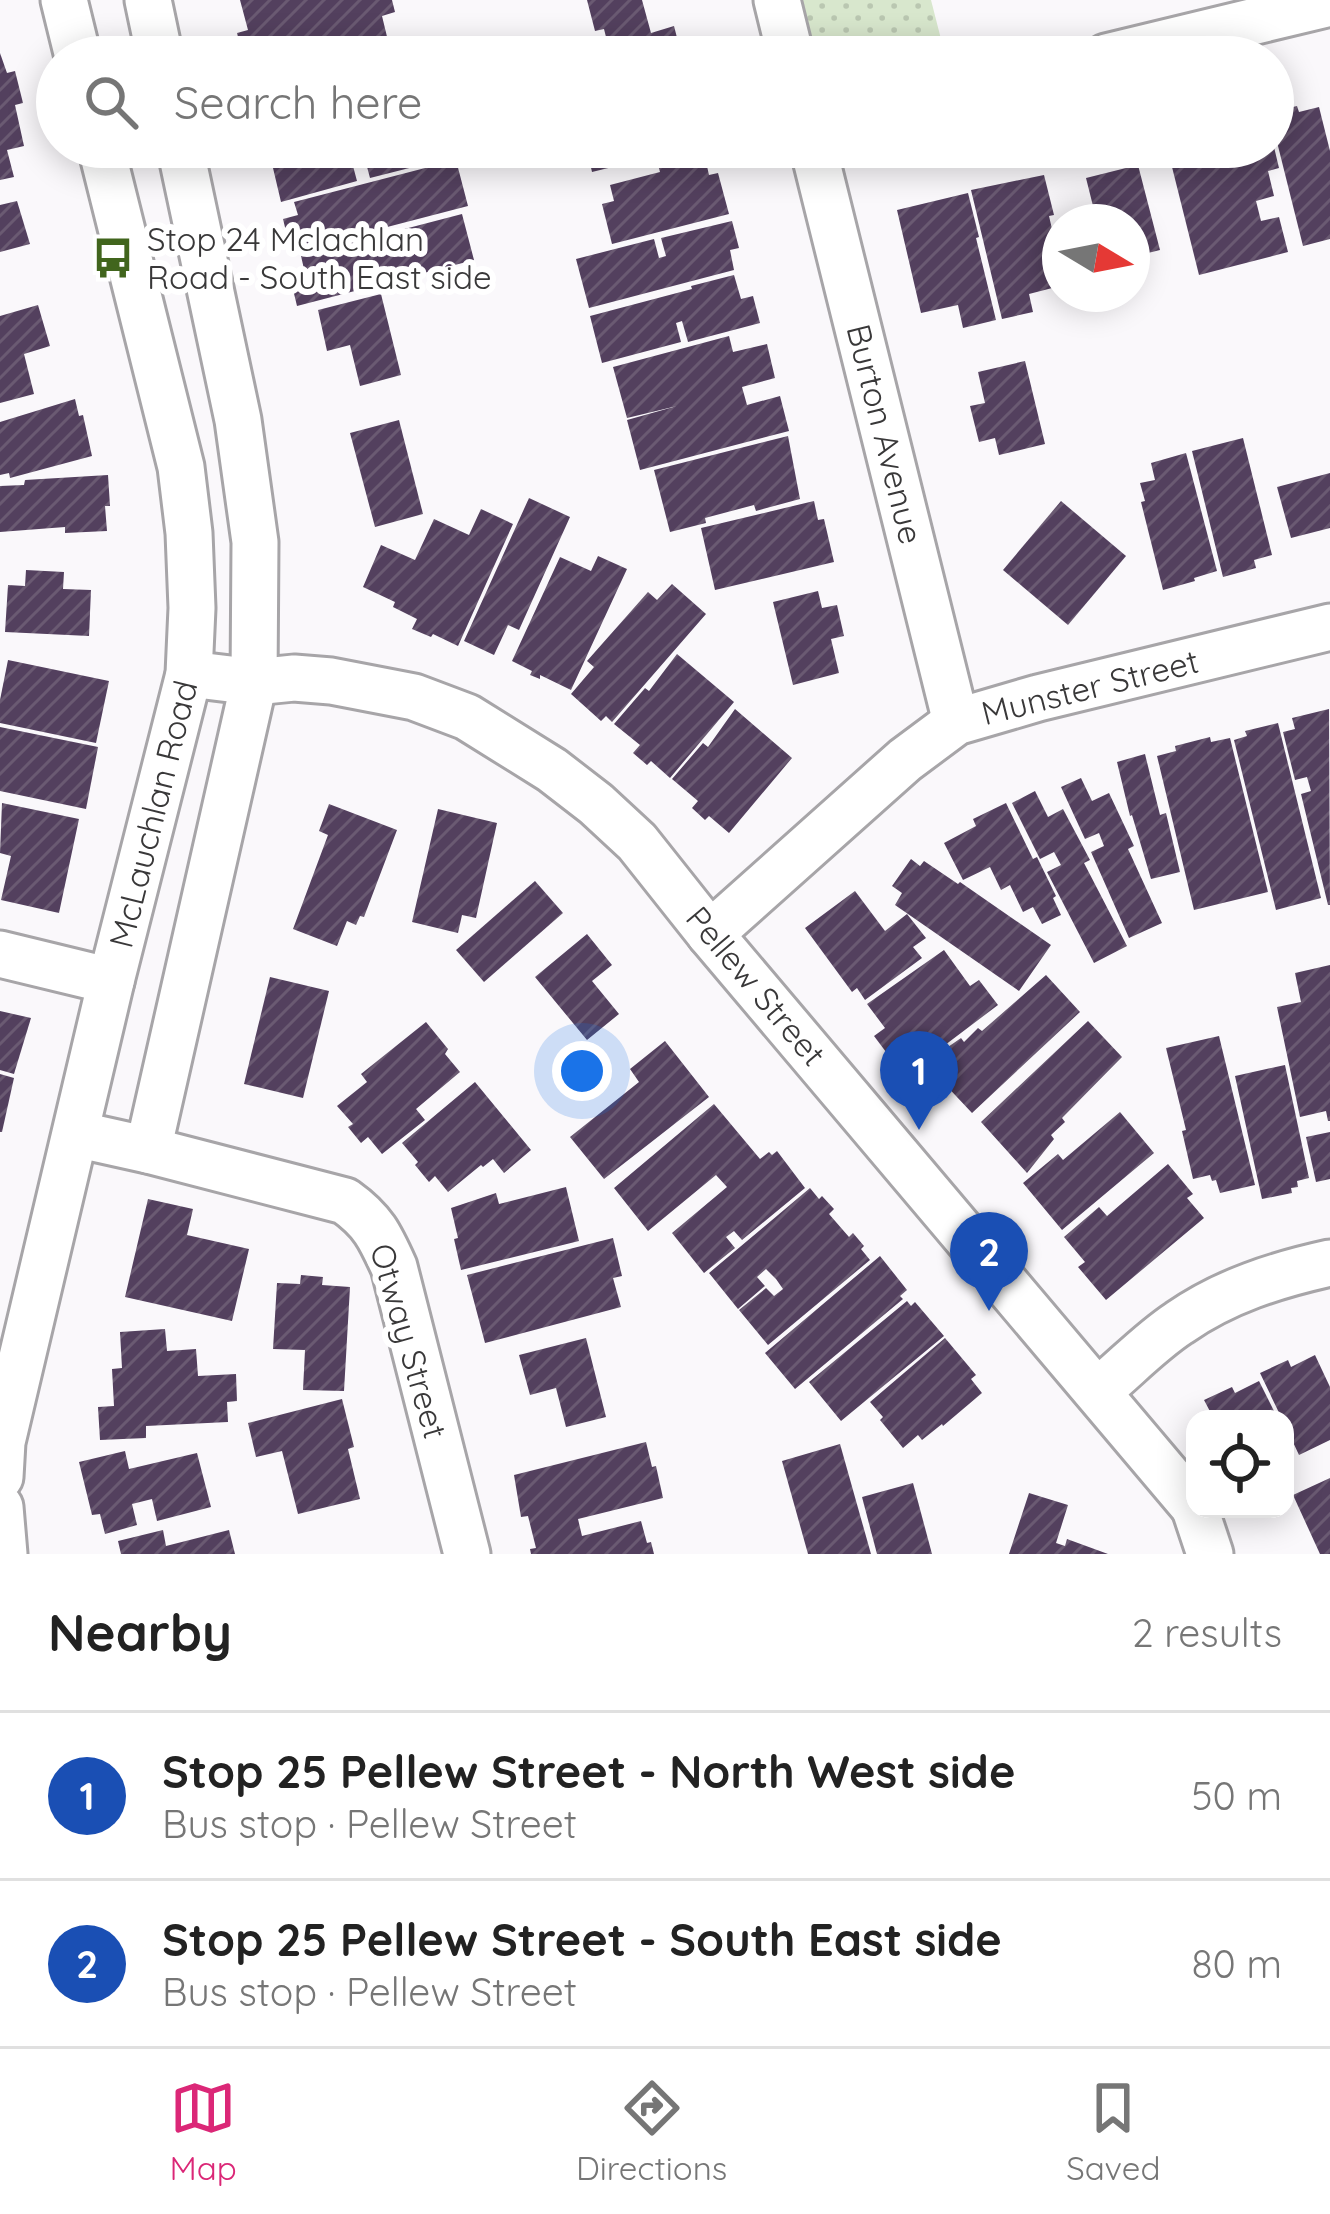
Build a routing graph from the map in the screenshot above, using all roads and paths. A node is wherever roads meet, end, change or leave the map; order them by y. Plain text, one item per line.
1 (64, 0) edge
2 (148, 0) edge
3 (777, 0) edge
4 (1330, 3) edge
5 (73, 36) edge
6 (156, 36) edge
7 (786, 36) edge
8 (1193, 36) edge
9 (106, 168) edge
10 (184, 168) edge
11 (818, 168) edge
12 (1330, 627) edge
13 (189, 674) junction
14 (254, 682) junction
15 (956, 722) junction
16 (710, 934) junction
17 (0, 954) edge
18 (111, 981) junction
19 (76, 1134) junction
20 (148, 1150) junction
21 (1330, 1263) edge
22 (1098, 1391) junction
23 (0, 1477) edge
24 (1186, 1498) edge
25 (0, 1507) edge
26 (1198, 1518) edge
27 (4, 1554) edge
28 (467, 1554) edge
29 (1210, 1554) edge

1 - 5 street
2 - 6 street
3 - 7 street
4 - 8 street
9 - 13 street, McLauchlan Road
10 - 14 street, McLauchlan Road
11 - 15 street, Burton Avenue
12 - 15 street, Munster Street
13 - 14 street, Pellew Street
13 - 18 street, McLauchlan Road
14 - 16 street, Pellew Street
14 - 20 street, McLauchlan Road
15 - 16 street, Munster Street
16 - 22 street, Pellew Street
17 - 18 street
18 - 19 street, McLauchlan Road
19 - 20 street, Otway Street
19 - 23 street, McLauchlan Road
20 - 28 street, Otway Street
21 - 22 street
22 - 24 street, Pellew Street
25 - 27 street
26 - 29 street, Pellew Street

